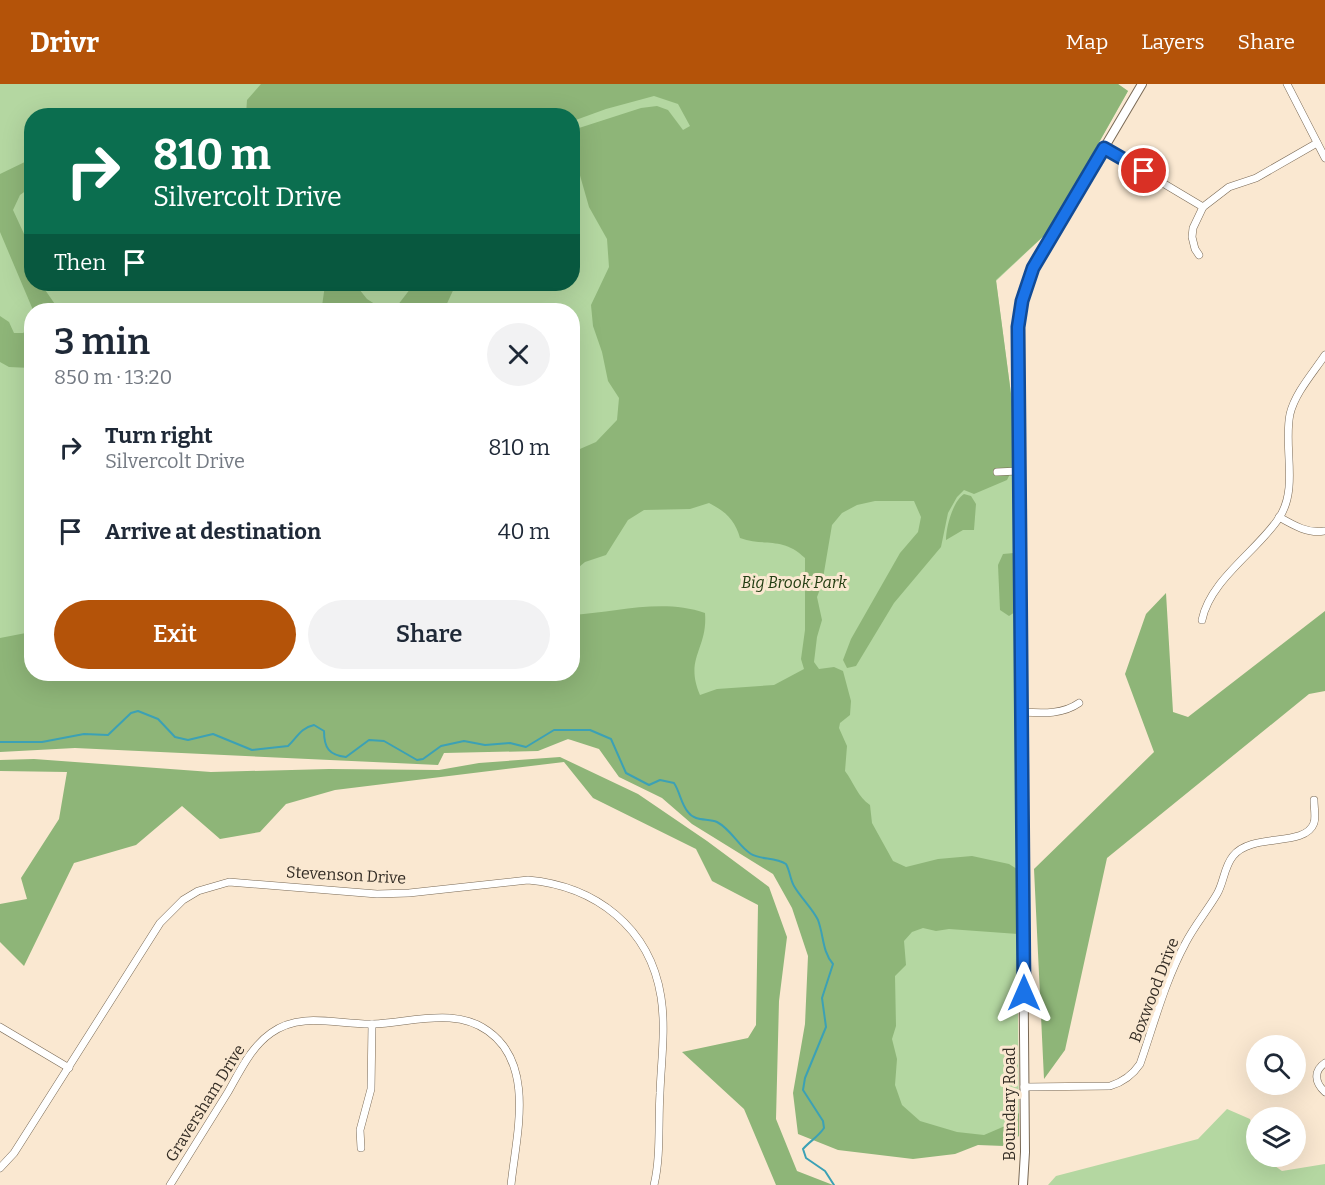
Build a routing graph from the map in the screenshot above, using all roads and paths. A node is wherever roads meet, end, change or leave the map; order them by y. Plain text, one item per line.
1 (1142, 84) edge
2 (1287, 84) edge
3 (1317, 143) junction
4 (1104, 148) junction
5 (1325, 158) edge
6 (1203, 207) junction
7 (1199, 255) dead end
8 (1325, 355) edge
9 (997, 471) dead end
10 (1019, 471) junction
11 (1279, 517) junction
12 (1324, 531) edge
13 (1202, 620) dead end
14 (1079, 703) dead end
15 (1020, 712) junction
16 (1314, 801) dead end
17 (372, 1024) junction
18 (0, 1028) edge
19 (1325, 1063) edge
20 (69, 1068) junction
21 (1024, 1087) junction
22 (1325, 1092) edge
23 (362, 1148) dead end
24 (0, 1168) edge
25 (170, 1185) edge
26 (511, 1185) edge
27 (654, 1185) edge
28 (1023, 1185) edge

1 - 4 street, Boundary Road
2 - 3 street
3 - 5 street
3 - 6 street
4 - 6 street
4 - 10 street, Boundary Road
6 - 7 street
8 - 11 street
9 - 10 street
10 - 15 street, Boundary Road
11 - 12 street
11 - 13 street
14 - 15 street
15 - 21 street, Boundary Road
16 - 21 street, Boxwood Drive
17 - 23 street
17 - 25 street, Graversham Drive
17 - 26 street, Graversham Drive
18 - 20 street
19 - 22 street
20 - 24 street, Stevenson Drive
20 - 27 street, Stevenson Drive
21 - 28 street, Boundary Road

